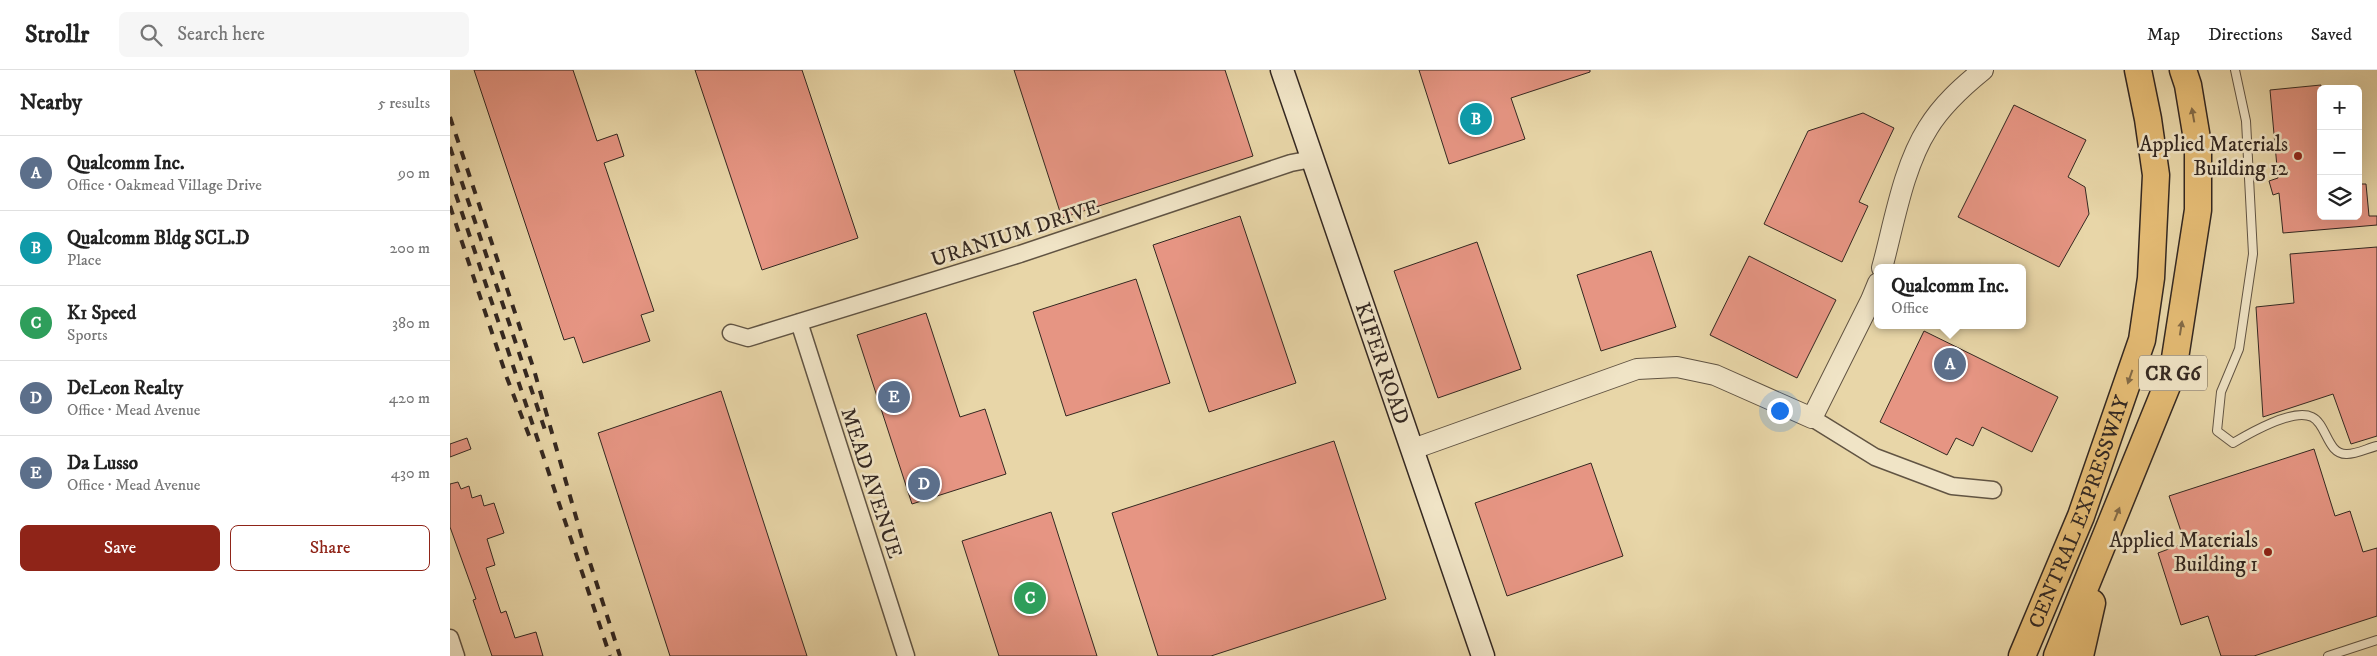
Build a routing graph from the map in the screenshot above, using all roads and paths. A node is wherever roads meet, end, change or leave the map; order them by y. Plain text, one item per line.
1 (1282, 70) edge
2 (1983, 70) edge
3 (2122, 70) edge
4 (2138, 70) edge
5 (2235, 70) edge
6 (2186, 75) edge
7 (1312, 159) junction
8 (1883, 264) edge
9 (2151, 278) junction
10 (1874, 291) edge
11 (799, 322) junction
12 (730, 333) dead end
13 (1812, 418) junction
14 (2377, 446) edge
15 (1413, 449) junction
16 (1993, 490) dead end
17 (2101, 554) junction
18 (450, 638) edge
19 (2377, 640) edge
20 (456, 656) edge
21 (906, 656) edge
22 (1482, 656) edge
23 (2022, 656) edge
24 (2057, 656) edge
25 (2080, 656) edge
26 (2328, 656) edge

1 - 7 main road, KIFER ROAD
2 - 8 street
3 - 9 highway
4 - 9 highway, CENTRAL EXPRESSWAY / CR G6
5 - 14 lane
17 -> 6 highway, CENTRAL EXPRESSWAY / CR G6
7 - 11 street, URANIUM DRIVE
7 - 15 main road, KIFER ROAD
9 -> 23 highway, CENTRAL EXPRESSWAY / CR G6
10 - 13 street
11 - 12 street, URANIUM DRIVE
11 - 21 street, MEAD AVENUE
13 - 15 street
13 - 16 street
15 - 22 main road, KIFER ROAD
17 - 24 highway, CENTRAL EXPRESSWAY / CR G6
17 - 25 highway
18 - 20 street
19 - 26 lane

